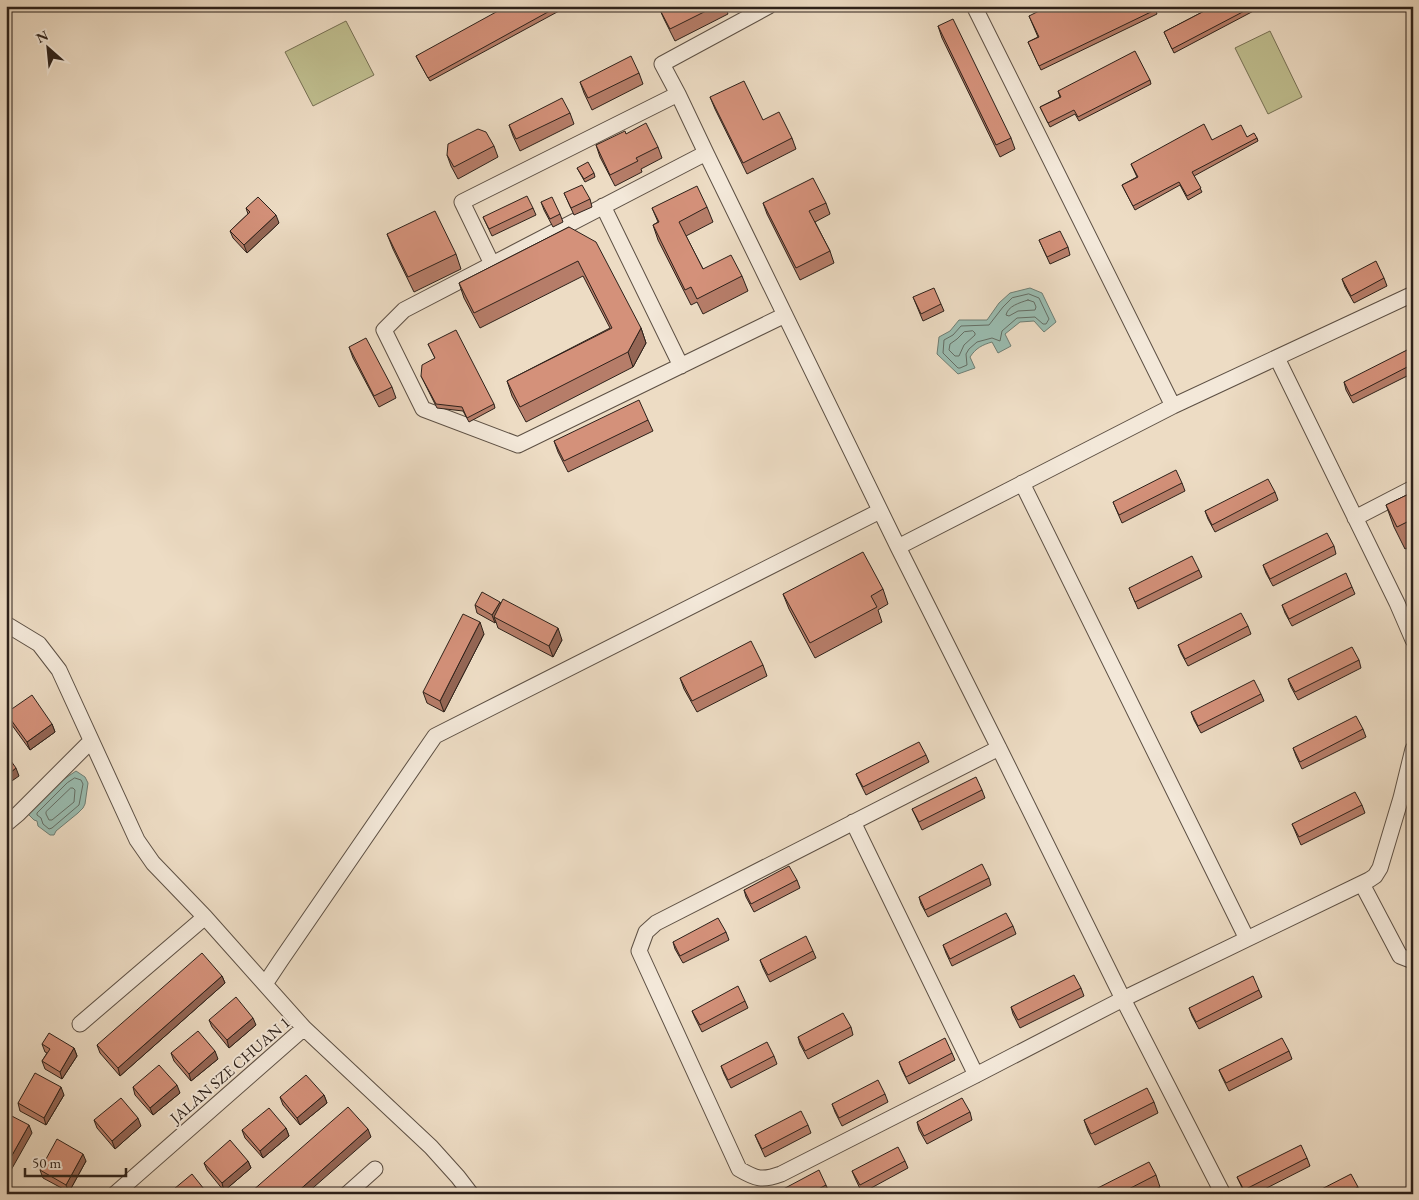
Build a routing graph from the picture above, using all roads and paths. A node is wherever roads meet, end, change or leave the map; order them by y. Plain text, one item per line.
1 (769, 6) edge
2 (974, 6) edge
3 (678, 94) junction
4 (706, 153) junction
5 (603, 206) junction
6 (492, 264) junction
7 (1413, 294) edge
8 (785, 315) junction
9 (1277, 358) junction
10 (681, 366) junction
11 (1173, 406) junction
12 (1022, 483) junction
13 (1413, 488) edge
14 (880, 511) junction
15 (1355, 518) junction
16 (898, 547) junction
17 (1406, 607) edge
18 (6, 624) edge
19 (1413, 640) edge
20 (91, 741) junction
21 (999, 748) junction
22 (1412, 751) edge
23 (853, 822) junction
24 (6, 824) edge
25 (1362, 884) junction
26 (205, 917) junction
27 (1248, 939) junction
28 (1413, 961) edge
29 (265, 984) junction
30 (1123, 999) junction
31 (80, 1024) dead end
32 (304, 1028) junction
33 (976, 1075) junction
34 (375, 1169) dead end
35 (115, 1194) edge
36 (347, 1194) edge
37 (471, 1194) edge
38 (1223, 1194) edge

1 - 3 street
2 - 11 street
3 - 4 street
3 - 6 street
4 - 5 street
4 - 8 street
5 - 6 street
5 - 10 street
6 - 10 street
7 - 9 street
8 - 10 street
8 - 14 street
9 - 11 street
9 - 15 street
11 - 12 street
12 - 16 street
12 - 27 street
13 - 15 street
14 - 16 street
14 - 29 street
15 - 17 street
16 - 21 street
17 - 19 street
18 - 20 street
20 - 24 street
20 - 26 street
21 - 23 street
21 - 30 street
22 - 25 street
23 - 33 street
23 - 33 street
25 - 27 street
25 - 28 street
26 - 29 street
26 - 31 street
27 - 30 street
29 - 32 street
30 - 33 street
30 - 38 street
32 - 35 street, JALAN SZE CHUAN 1
32 - 37 street, JALAN SZE CHUAN 1
34 - 36 street

